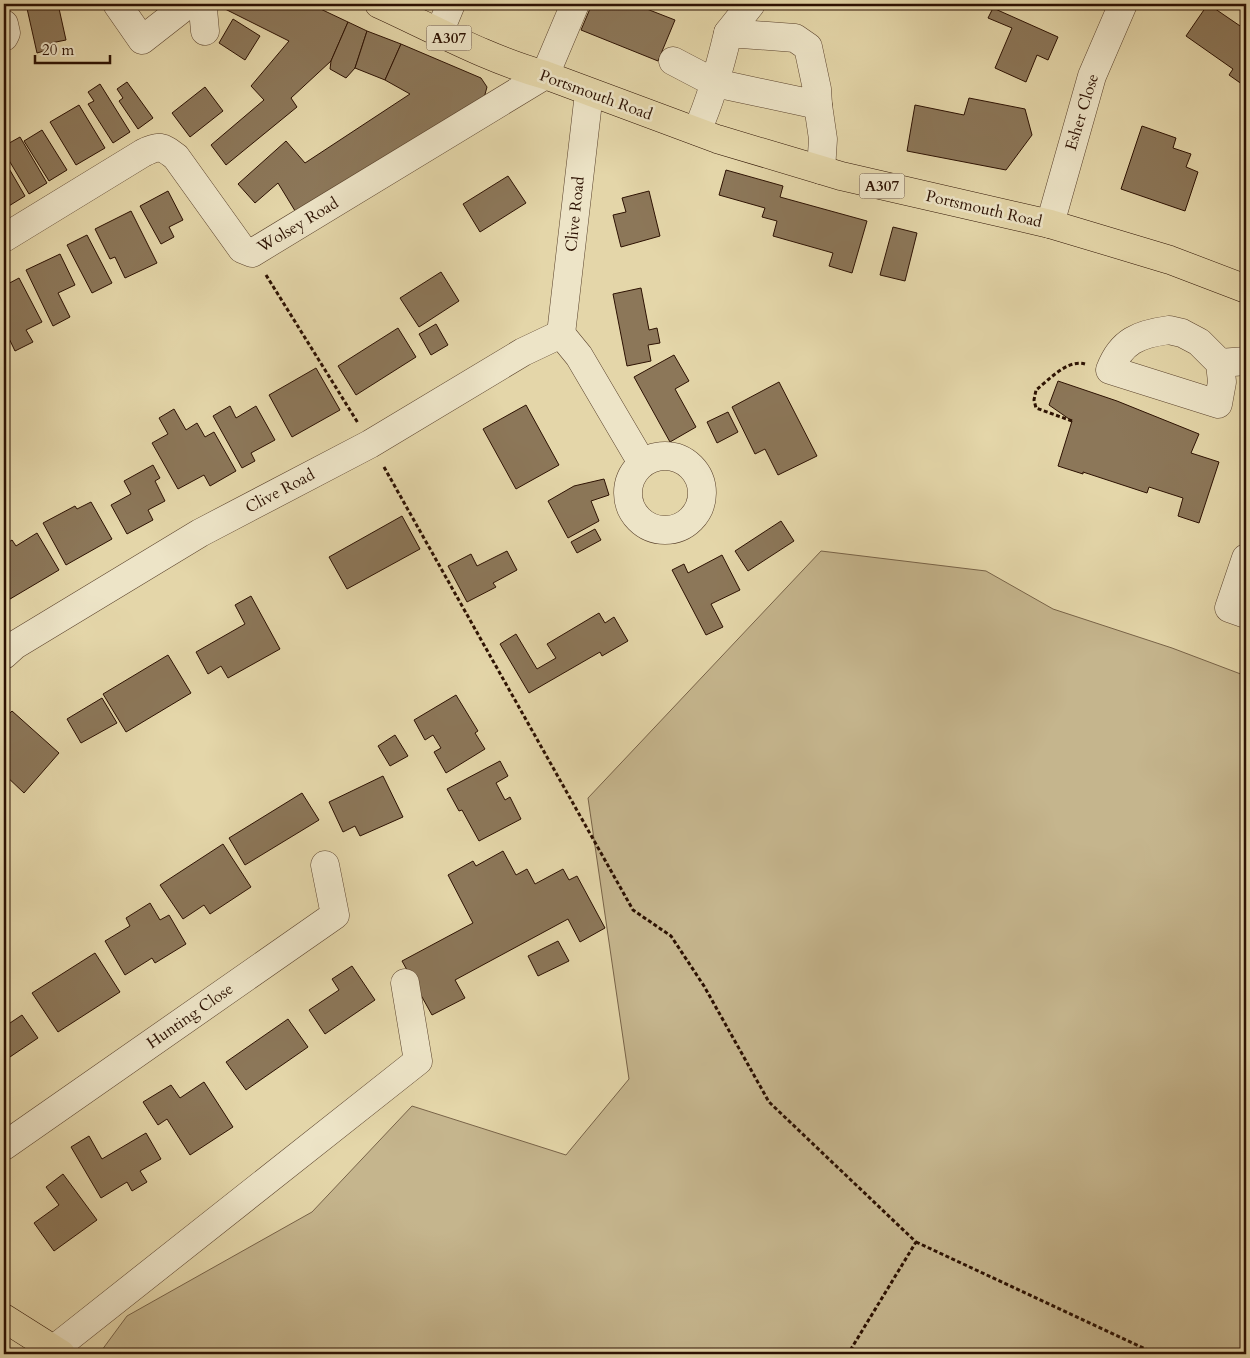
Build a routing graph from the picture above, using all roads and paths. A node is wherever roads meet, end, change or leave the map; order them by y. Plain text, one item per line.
1 (117, 4) edge
2 (188, 4) edge
3 (205, 4) edge
4 (379, 4) edge
5 (451, 4) edge
6 (575, 4) edge
7 (751, 4) edge
8 (1123, 4) edge
9 (408, 10) edge
10 (4, 24) edge
11 (205, 31) dead end
12 (439, 33) junction
13 (728, 33) junction
14 (4, 36) edge
15 (674, 61) dead end
16 (533, 72) junction
17 (715, 83) junction
18 (589, 93) junction
19 (818, 105) junction
20 (697, 131) junction
21 (821, 170) junction
22 (1050, 224) junction
23 (4, 238) edge
24 (252, 253) junction
25 (1246, 289) edge
26 (561, 334) junction
27 (1233, 362) edge
28 (1110, 370) junction
29 (1072, 421) dead end
30 (370, 444) junction
31 (642, 463) dead end
32 (1246, 558) edge
33 (1246, 614) edge
34 (4, 655) edge
35 (325, 865) dead end
36 (405, 983) dead end
37 (4, 1146) edge
38 (916, 1242) junction
39 (4, 1318) edge
40 (58, 1352) edge
41 (848, 1354) edge
42 (1156, 1354) edge

1 - 2 street
3 - 11 street
4 - 9 main road, A307
5 - 12 street
6 - 16 street
7 - 13 street
8 - 22 street, Esher Close
9 - 12 main road, A307
10 - 14 street
12 - 16 main road, A307
13 - 17 street
13 - 19 street
15 - 17 street
16 - 18 main road, Portsmouth Road / A307
16 - 24 street, Wolsey Road
17 - 19 street
17 - 20 street
18 - 20 main road, Portsmouth Road / A307
18 - 26 street, Clive Road
19 - 21 street
20 - 21 main road, Portsmouth Road / A307
21 - 22 main road, Portsmouth Road / A307
22 - 25 main road, Portsmouth Road / A307
23 - 24 street, Wolsey Road
24 - 30 path
26 - 30 street, Clive Road
26 - 31 street
27 - 28 street
27 - 28 street
28 - 29 path
30 - 34 street, Clive Road
30 - 38 path
32 - 33 street
35 - 37 street, Hunting Close
36 - 40 street
38 - 41 path
38 - 42 path
39 - 40 main road

